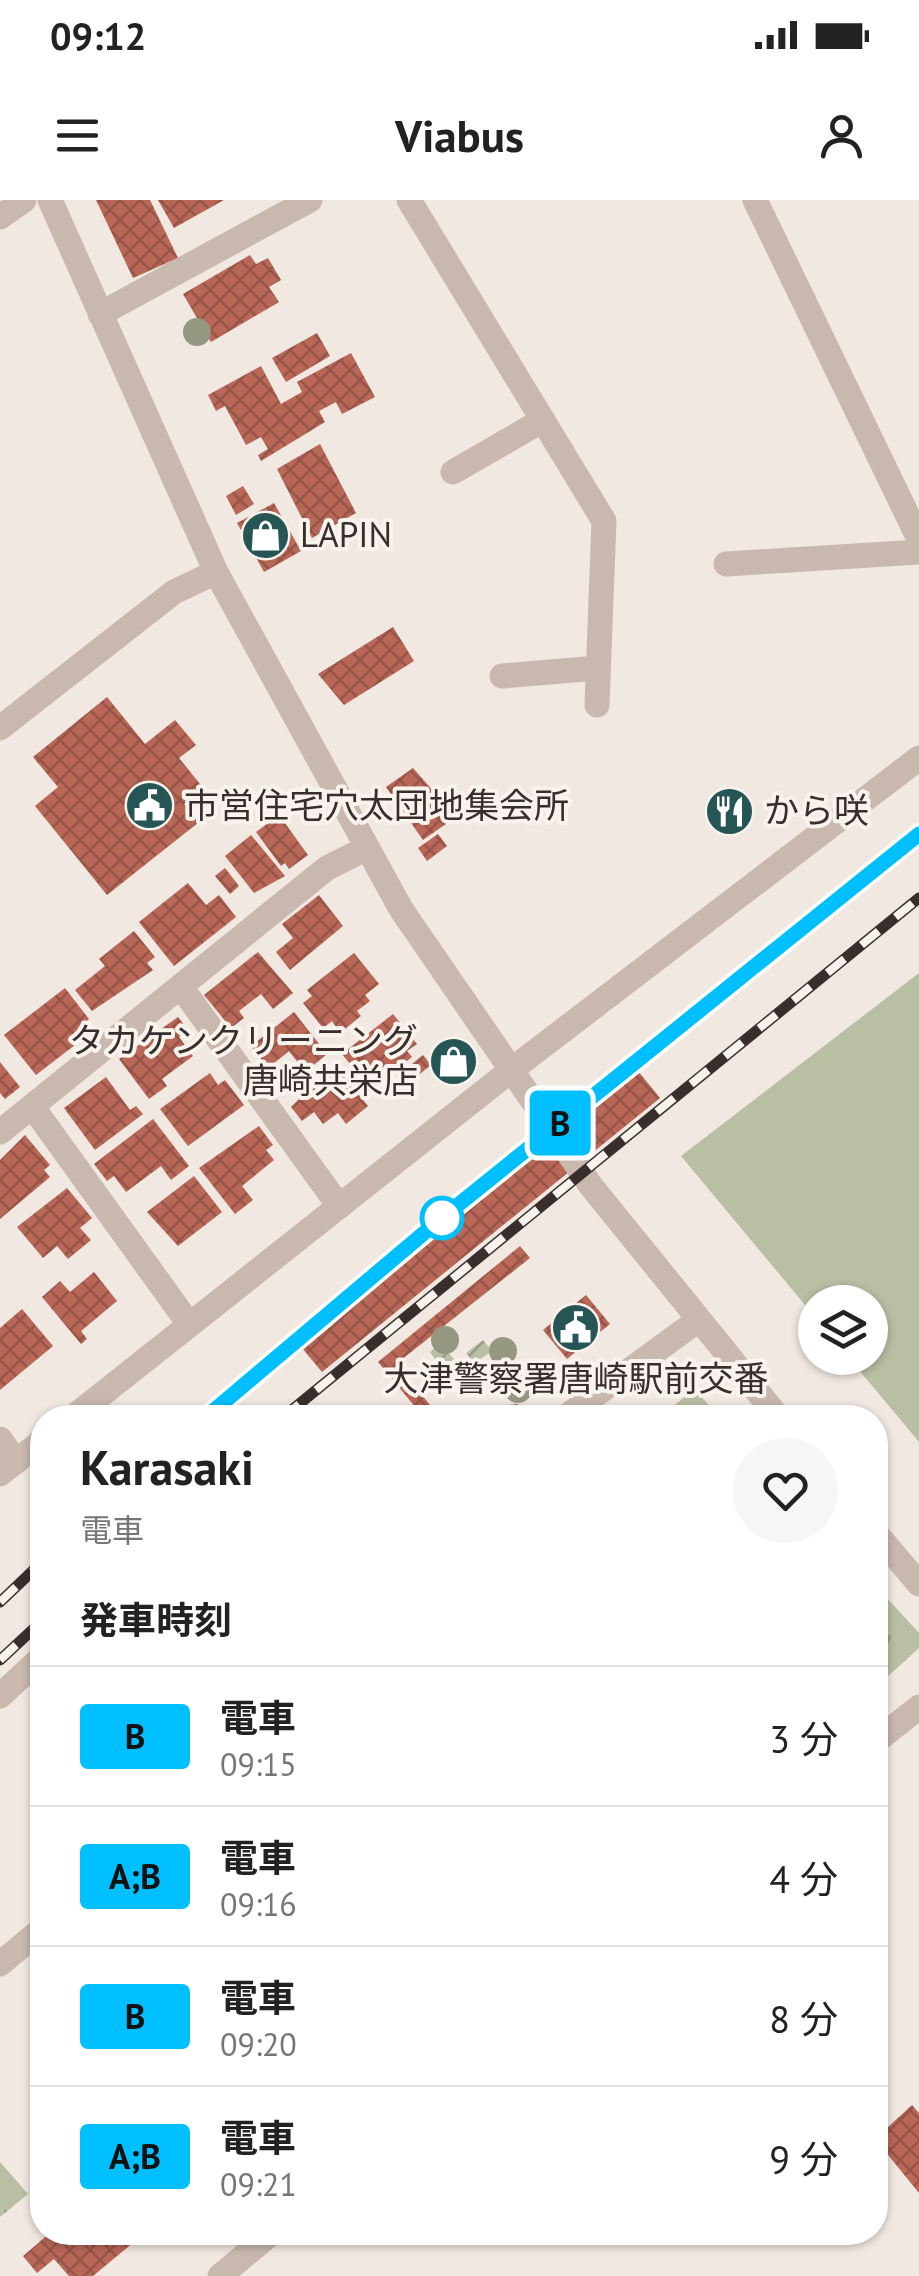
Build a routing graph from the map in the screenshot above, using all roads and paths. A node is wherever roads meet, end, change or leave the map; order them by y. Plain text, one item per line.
1 (24, 200) edge
2 (50, 200) edge
3 (310, 200) edge
4 (410, 200) edge
5 (754, 200) edge
6 (0, 217) edge
7 (100, 314) junction
8 (542, 420) junction
9 (453, 472) dead end
10 (919, 538) edge
11 (919, 552) edge
12 (726, 564) dead end
13 (216, 572) junction
14 (598, 668) junction
15 (502, 676) dead end
16 (597, 704) dead end
17 (0, 728) edge
18 (919, 758) edge
19 (367, 848) junction
20 (180, 987) junction
21 (510, 1071) junction
22 (32, 1106) junction
23 (0, 1132) edge
24 (340, 1206) junction
25 (697, 1321) junction
26 (189, 1324) junction
27 (88, 1405) edge
28 (582, 1405) edge
29 (768, 1405) edge
30 (0, 1439) edge
31 (30, 1451) edge
32 (8, 1468) edge
33 (888, 1547) edge
34 (919, 1584) edge
35 (30, 1668) edge
36 (0, 1696) edge
37 (919, 1707) edge
38 (888, 1732) edge
39 (30, 1939) edge
40 (0, 1964) edge
41 (257, 2245) edge
42 (220, 2276) edge

1 - 6 street
2 - 7 street
3 - 7 street
4 - 8 street
5 - 10 street
7 - 13 street
8 - 9 street
8 - 14 street
11 - 12 street
13 - 17 street
13 - 19 street
14 - 15 street
14 - 16 street
18 - 21 street
19 - 20 street
19 - 21 street
20 - 22 street
20 - 24 street
21 - 24 street
21 - 25 street
22 - 23 street
22 - 26 street
24 - 26 street
25 - 28 street
25 - 29 street
26 - 27 street
30 - 32 street
31 - 32 street
33 - 34 street
35 - 36 street
37 - 38 street
39 - 40 street
41 - 42 street

